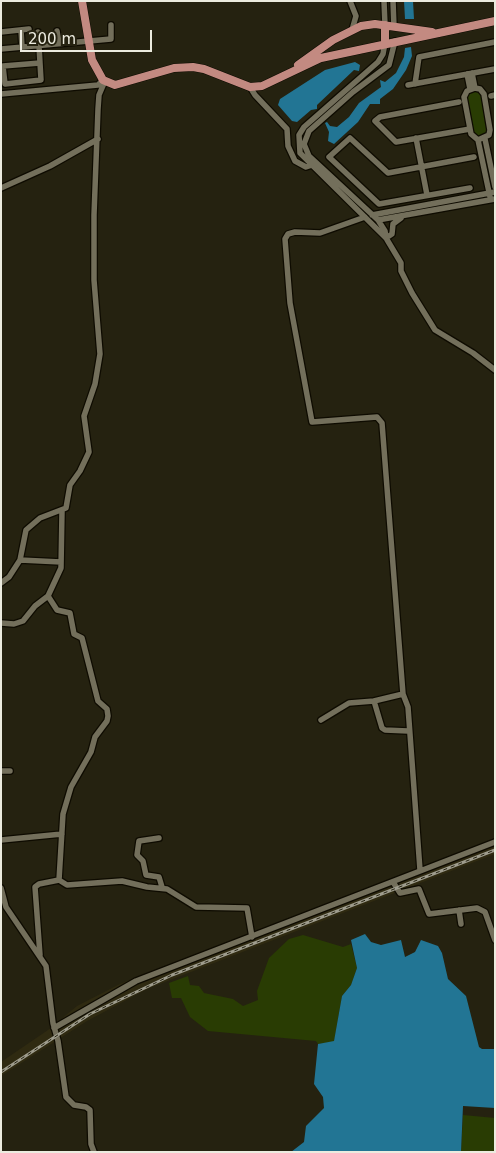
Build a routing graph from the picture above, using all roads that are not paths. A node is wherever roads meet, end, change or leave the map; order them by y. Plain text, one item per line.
1 (82, 1) edge
2 (350, 1) edge
3 (384, 1) edge
4 (393, 1) edge
5 (495, 21) edge
6 (111, 25) dead end
7 (385, 25) junction
8 (394, 27) junction
9 (21, 30) junction
10 (29, 30) dead end
11 (352, 30) junction
12 (57, 31) dead end
13 (1, 32) edge
14 (38, 32) dead end
15 (438, 32) junction
16 (88, 40) junction
17 (394, 41) junction
18 (495, 42) edge
19 (59, 43) junction
20 (385, 43) junction
21 (39, 45) junction
22 (22, 47) junction
23 (368, 47) junction
24 (1, 49) edge
25 (378, 62) junction
26 (40, 63) junction
27 (495, 69) edge
28 (470, 73) junction
29 (284, 75) junction
30 (104, 81) junction
31 (250, 87) junction
32 (473, 89) junction
33 (1, 94) edge
34 (459, 102) dead end
35 (492, 124) edge
36 (470, 129) junction
37 (416, 138) junction
38 (98, 139) junction
39 (482, 139) junction
40 (474, 157) dead end
41 (313, 164) junction
42 (422, 166) junction
43 (488, 170) junction
44 (495, 187) edge
45 (1, 188) edge
46 (470, 188) dead end
47 (427, 195) junction
48 (492, 196) edge
49 (353, 206) junction
50 (408, 215) junction
51 (368, 217) junction
52 (376, 222) junction
53 (351, 223) junction
54 (386, 238) junction
55 (495, 370) edge
56 (62, 511) junction
57 (20, 560) junction
58 (61, 562) junction
59 (1, 583) edge
60 (48, 596) junction
61 (1, 623) edge
62 (403, 694) junction
63 (374, 701) junction
64 (322, 720) dead end
65 (408, 731) junction
66 (1, 771) edge
67 (10, 771) dead end
68 (62, 834) junction
69 (159, 838) dead end
70 (1, 840) edge
71 (495, 842) edge
72 (420, 870) junction
73 (60, 880) junction
74 (394, 882) junction
75 (162, 887) junction
76 (1, 888) edge
77 (458, 910) junction
78 (461, 924) dead end
79 (252, 937) junction
80 (495, 940) edge
81 (41, 957) junction
82 (54, 1028) junction
83 (94, 1152) edge

1 - 16 main road
2 - 11 street
3 - 7 street
4 - 8 street
5 - 15 main road
6 - 16 street
7 - 8 main road
7 - 11 main road
7 - 20 main road
8 - 15 main road
8 - 17 main road
9 - 10 street
9 - 13 street
9 - 22 street
11 - 29 main road
12 - 19 street
14 - 21 street
15 - 17 main road
16 - 19 street
16 - 30 main road
17 - 20 main road
17 - 41 street
18 - 28 street
19 - 21 street
20 - 23 main road
20 - 25 street
21 - 22 street
21 - 26 street
22 - 24 street
23 - 25 street
23 - 29 main road
25 - 41 street
26 - 26 street
27 - 28 street
28 - 32 street
29 - 31 main road
30 - 31 main road
30 - 33 street
30 - 38 street
31 - 41 street
32 - 35 street
32 - 36 street
34 - 37 street
35 - 39 street
36 - 37 street
36 - 39 street
37 - 42 street
38 - 45 street
38 - 56 street
39 - 43 street
40 - 42 street
41 - 49 street
41 - 51 street
42 - 47 street
42 - 47 street
43 - 44 street
43 - 48 street
46 - 47 street
48 - 50 street
48 - 51 street
49 - 51 street
49 - 53 street
50 - 52 street
50 - 54 street
51 - 52 street
51 - 53 street
52 - 54 street
53 - 62 street
54 - 55 street
56 - 57 street
56 - 58 street
57 - 58 street
57 - 59 street
58 - 60 street
60 - 61 street
60 - 68 street
62 - 63 street
62 - 65 street
63 - 64 street
63 - 65 street
65 - 72 street
66 - 67 street
68 - 70 street
68 - 73 street
69 - 75 street
71 - 72 street
72 - 74 street
73 - 75 street
73 - 81 street
74 - 77 street
74 - 79 street
75 - 79 street
76 - 81 street
77 - 78 street
77 - 80 street
79 - 82 street
81 - 82 street
82 - 83 street

